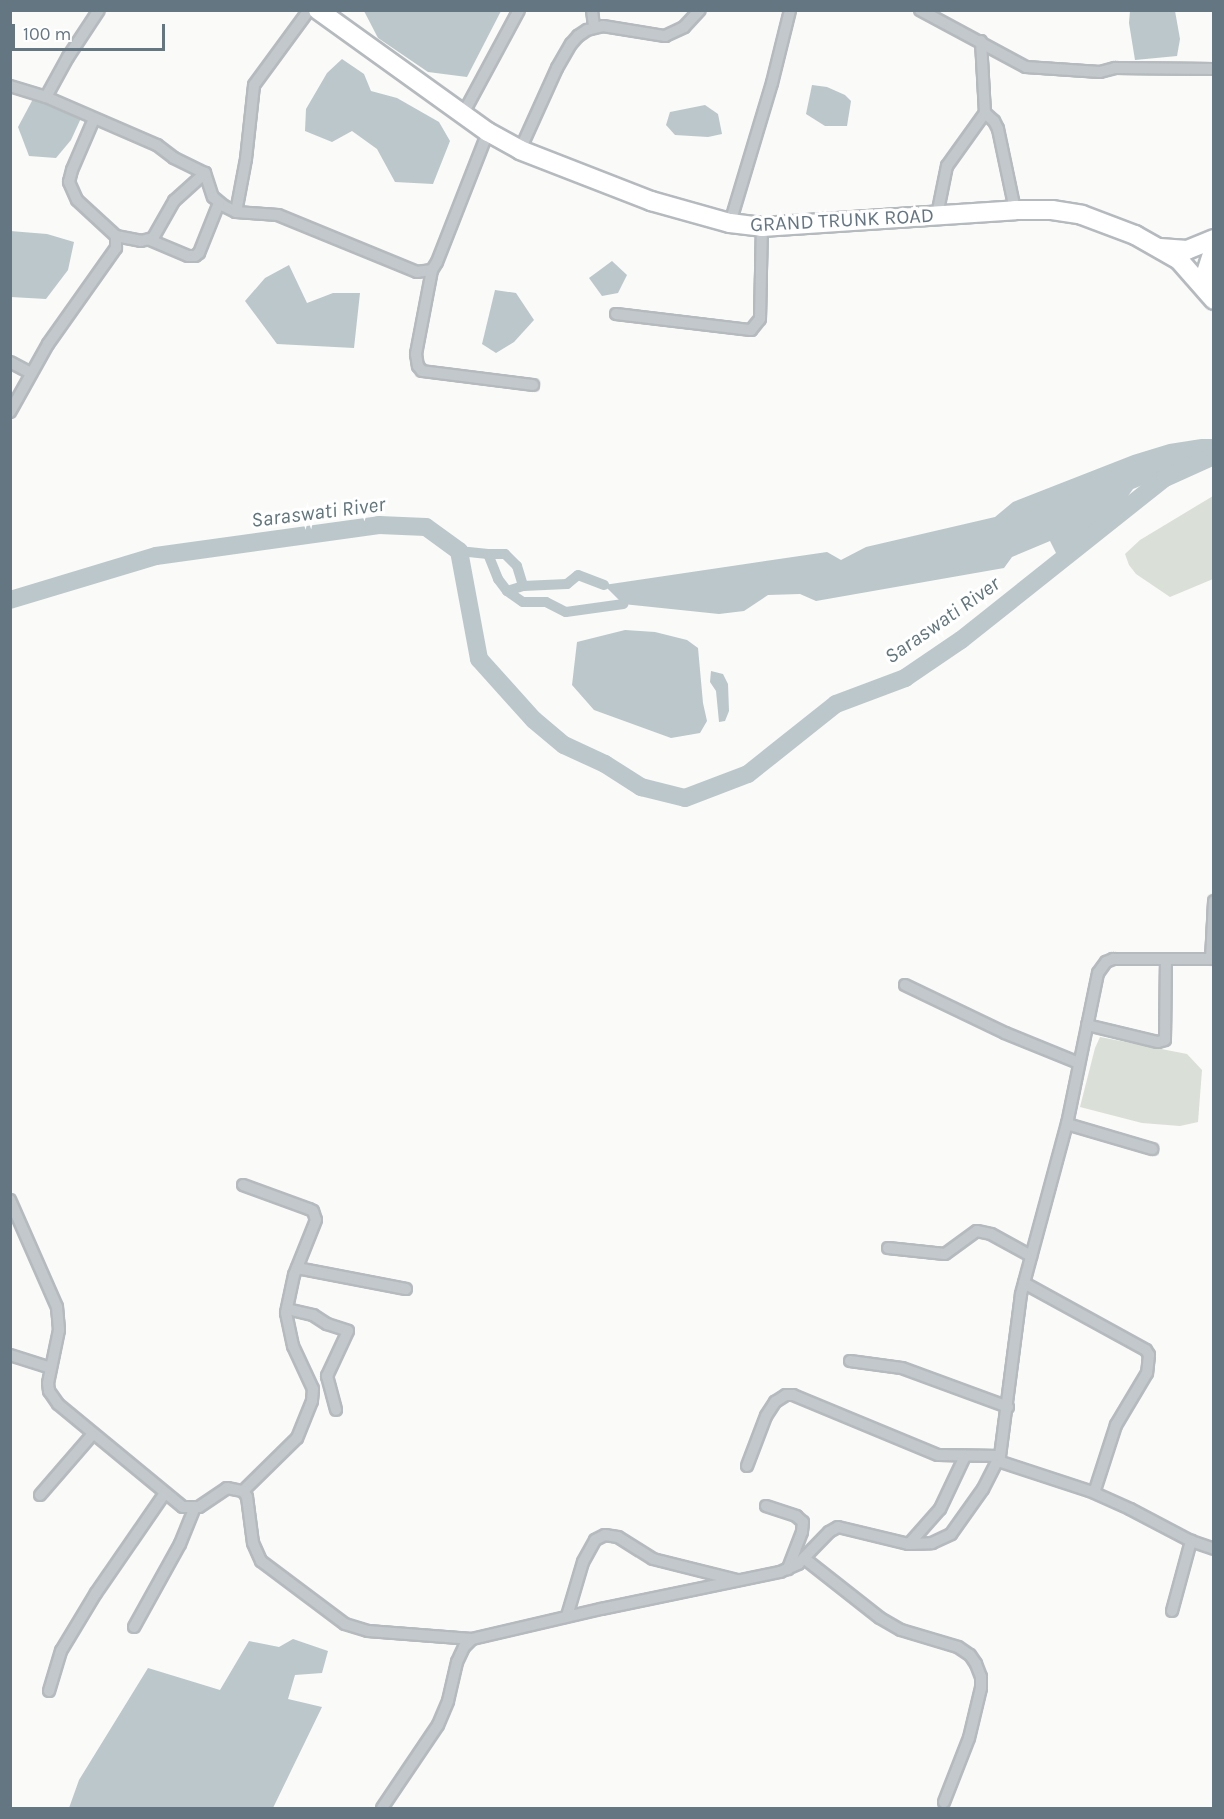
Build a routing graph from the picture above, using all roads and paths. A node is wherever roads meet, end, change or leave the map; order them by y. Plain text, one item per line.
1 (99, 10) edge
2 (309, 10) edge
3 (519, 10) edge
4 (592, 10) edge
5 (700, 10) edge
6 (790, 10) edge
7 (920, 10) edge
8 (329, 14) edge
9 (594, 27) junction
10 (981, 41) junction
11 (1214, 69) edge
12 (10, 86) edge
13 (46, 97) junction
14 (985, 113) junction
15 (463, 114) junction
16 (94, 119) junction
17 (488, 132) junction
18 (520, 150) junction
19 (205, 173) junction
20 (219, 203) junction
21 (1015, 210) junction
22 (236, 212) junction
23 (938, 215) junction
24 (730, 224) junction
25 (762, 227) junction
26 (116, 236) junction
27 (1214, 239) edge
28 (150, 240) junction
29 (1160, 248) junction
30 (1214, 249) edge
31 (432, 270) junction
32 (1210, 294) edge
33 (616, 314) dead end
34 (10, 362) edge
35 (32, 372) junction
36 (533, 385) dead end
37 (10, 412) edge
38 (1214, 901) edge
39 (1166, 959) junction
40 (1212, 959) edge
41 (905, 985) dead end
42 (1087, 1025) junction
43 (1079, 1063) junction
44 (1067, 1124) junction
45 (1152, 1149) dead end
46 (243, 1185) dead end
47 (10, 1200) edge
48 (888, 1248) dead end
49 (1031, 1256) junction
50 (297, 1268) junction
51 (1024, 1283) junction
52 (405, 1289) dead end
53 (286, 1309) junction
54 (10, 1355) edge
55 (850, 1361) dead end
56 (51, 1368) junction
57 (1008, 1407) junction
58 (336, 1410) dead end
59 (93, 1435) junction
60 (965, 1456) junction
61 (999, 1458) junction
62 (747, 1466) dead end
63 (243, 1491) junction
64 (165, 1493) junction
65 (1094, 1493) junction
66 (40, 1495) dead end
67 (766, 1506) dead end
68 (194, 1509) junction
69 (1191, 1541) junction
70 (909, 1544) junction
71 (1214, 1549) edge
72 (805, 1558) junction
73 (788, 1569) junction
74 (740, 1581) junction
75 (1172, 1611) dead end
76 (567, 1616) junction
77 (134, 1627) dead end
78 (472, 1640) junction
79 (49, 1691) dead end
80 (944, 1802) dead end
81 (382, 1809) edge

1 - 13 street
2 - 22 street
3 - 15 street
4 - 9 street
5 - 9 street
6 - 24 street
7 - 10 street
8 - 15 main road, GRAND TRUNK ROAD
9 - 18 street
10 - 11 street
10 - 14 street
12 - 13 street
13 - 16 street
14 - 21 street
14 - 23 street
15 - 17 main road, GRAND TRUNK ROAD
16 - 19 street
16 - 26 street
17 - 18 main road, GRAND TRUNK ROAD
17 - 31 street
18 - 24 main road, GRAND TRUNK ROAD
19 - 20 street
19 - 28 street
20 - 22 street
20 - 28 street
21 - 23 main road, GRAND TRUNK ROAD
21 - 29 main road, GRAND TRUNK ROAD
22 - 31 street
23 - 25 main road, GRAND TRUNK ROAD
24 - 25 main road, GRAND TRUNK ROAD
25 - 33 street
26 - 28 street
26 - 35 street
27 - 29 main road
29 - 32 main road, GRAND TRUNK ROAD
30 - 32 main road
31 - 36 street
34 - 35 street
35 - 37 street
38 - 40 street
39 - 40 street
39 - 42 street
39 - 42 street
41 - 43 street
42 - 43 street
43 - 44 street
44 - 45 street
44 - 49 street
46 - 50 street
47 - 56 street
48 - 49 street
49 - 51 street
50 - 52 street
50 - 53 street
51 - 57 street
51 - 65 street
53 - 58 street
53 - 63 street
54 - 56 street
55 - 57 street
56 - 59 street
57 - 61 street
59 - 64 street
59 - 66 street
60 - 61 street
60 - 62 street
60 - 70 street
61 - 65 street
61 - 70 street
63 - 68 street
63 - 78 street
64 - 68 street
64 - 79 street
65 - 69 street
67 - 73 street
68 - 77 street
69 - 71 street
69 - 75 street
70 - 72 street
72 - 73 street
72 - 80 street
73 - 74 street
74 - 76 street
74 - 76 street
76 - 78 street
78 - 81 street

